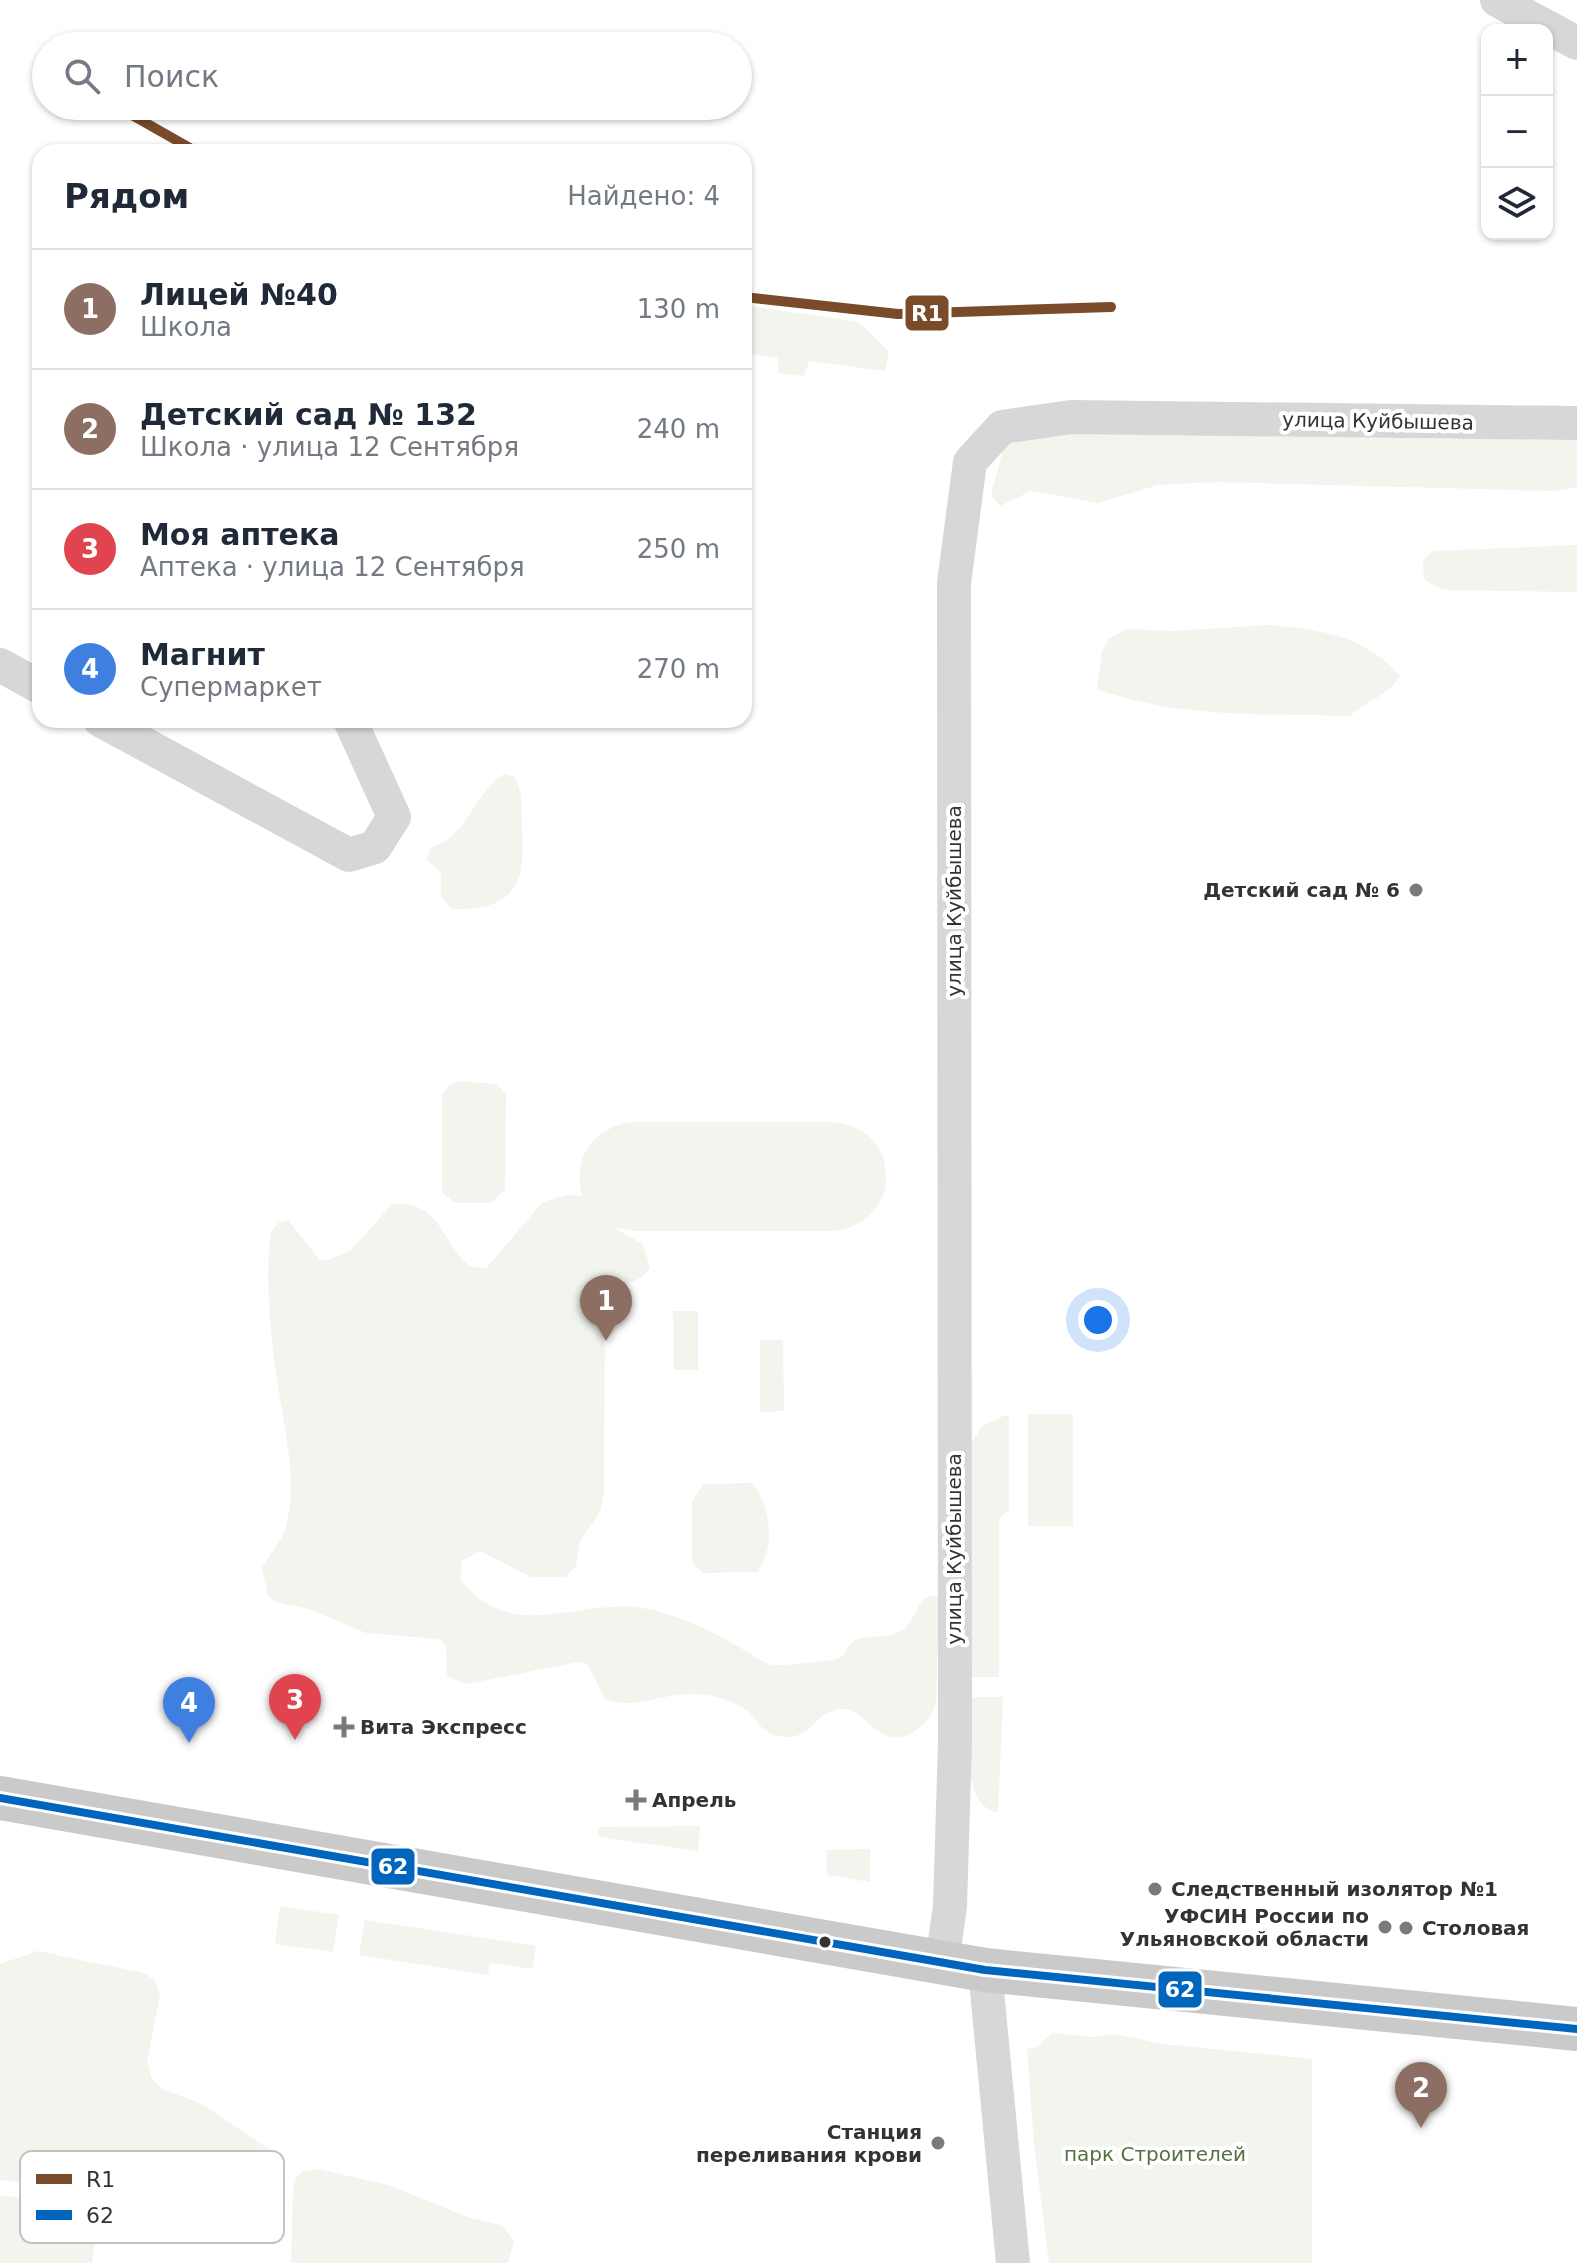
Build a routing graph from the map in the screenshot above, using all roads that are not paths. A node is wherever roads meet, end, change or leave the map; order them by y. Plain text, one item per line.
1 (1497, 0) edge
2 (1577, 43) edge
3 (1577, 423) edge
4 (0, 665) edge
5 (32, 683) edge
6 (115, 728) edge
7 (354, 728) edge
8 (0, 1798) edge
9 (942, 1963) junction
10 (985, 1970) junction
11 (1577, 2029) edge
12 (1013, 2263) edge

1 - 2 street
3 - 9 street, улица Куйбышева
4 - 5 street
6 - 7 street
8 - 9 main road
9 - 10 main road
10 - 11 main road
10 - 12 street

